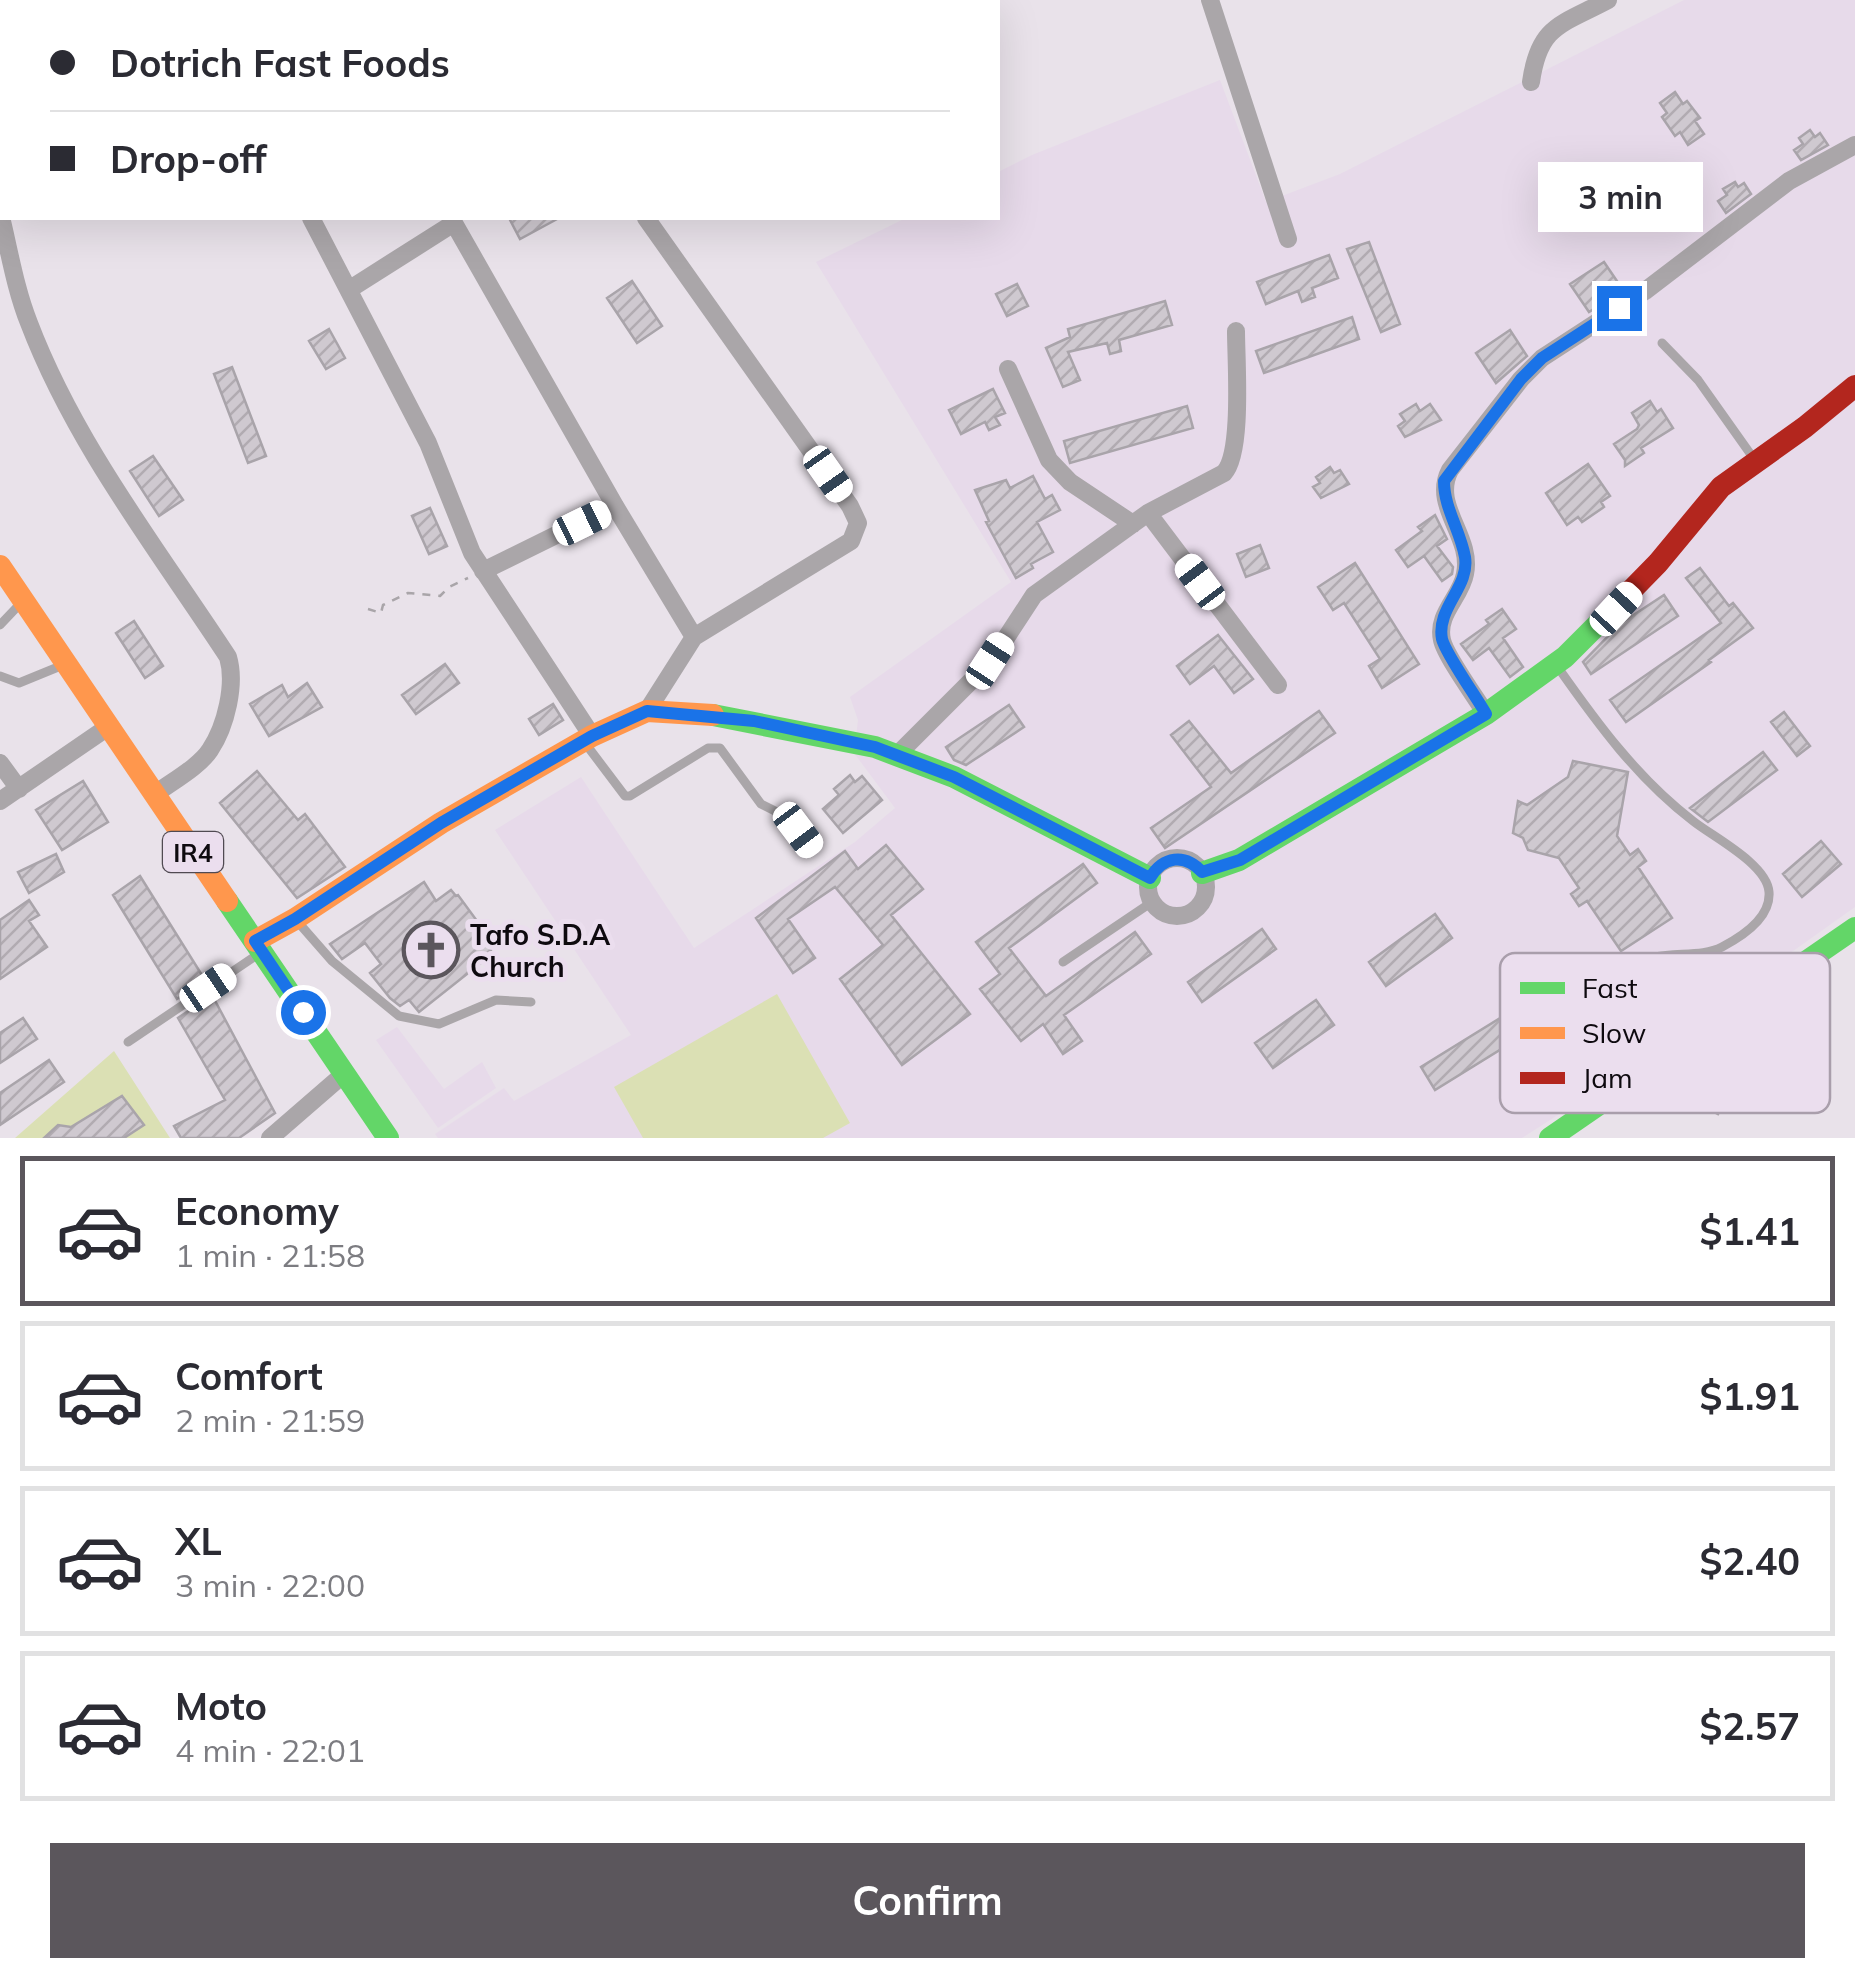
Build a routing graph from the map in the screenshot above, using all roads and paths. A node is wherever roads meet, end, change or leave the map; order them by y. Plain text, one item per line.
1 (1210, 0) edge
2 (1608, 0) edge
3 (1530, 82) dead end
4 (1855, 145) edge
5 (2, 220) edge
6 (312, 220) edge
7 (452, 220) edge
8 (647, 220) edge
9 (1288, 239) dead end
10 (350, 289) junction
11 (1236, 330) dead end
12 (1662, 344) dead end
13 (1008, 369) dead end
14 (1855, 386) edge
15 (1756, 461) junction
16 (615, 506) junction
17 (1140, 519) junction
18 (0, 566) edge
19 (481, 572) junction
20 (24, 600) junction
21 (368, 608) dead end
22 (0, 624) edge
23 (694, 637) junction
24 (65, 664) junction
25 (1556, 664) junction
26 (0, 676) edge
27 (1278, 685) dead end
28 (647, 711) junction
29 (1486, 714) junction
30 (108, 727) junction
31 (588, 738) junction
32 (897, 756) junction
33 (0, 763) edge
34 (19, 789) junction
35 (154, 794) junction
36 (0, 801) edge
37 (813, 850) dead end
38 (1202, 872) junction
39 (1151, 890) junction
40 (295, 919) junction
41 (1855, 928) edge
42 (258, 946) junction
43 (1688, 953) edge
44 (1819, 953) edge
45 (1063, 962) dead end
46 (531, 1002) dead end
47 (128, 1042) dead end
48 (345, 1072) junction
49 (1586, 1113) edge
50 (385, 1137) edge
51 (270, 1138) edge
52 (1550, 1138) edge

1 - 9 street
2 - 3 street
4 - 29 street
5 - 35 street
6 - 10 street
7 - 10 street
7 - 16 street
8 - 23 street
10 - 19 street
11 - 17 street
12 - 15 lane
13 - 17 street
14 - 15 street
15 - 25 street
16 - 19 street
16 - 23 street
17 - 27 street
17 - 32 street
18 - 20 street, IR4
19 - 21 path
19 - 31 street
20 - 22 lane
20 - 24 street, IR4
23 - 28 street
24 - 26 lane
24 - 30 street, IR4
25 - 29 street
25 - 43 lane
28 - 31 street
28 - 32 street
29 - 38 street
30 - 34 street
30 - 35 street, IR4
31 - 37 lane
31 - 40 street
32 - 39 street
33 - 34 street
34 - 36 street
35 - 42 street, IR4
38 - 39 street
38 - 39 street
39 - 45 lane
40 - 42 street
40 - 46 lane
41 - 44 street
42 - 47 lane
42 - 48 street, IR4
48 - 50 street, IR4
48 - 51 street
49 - 52 street

